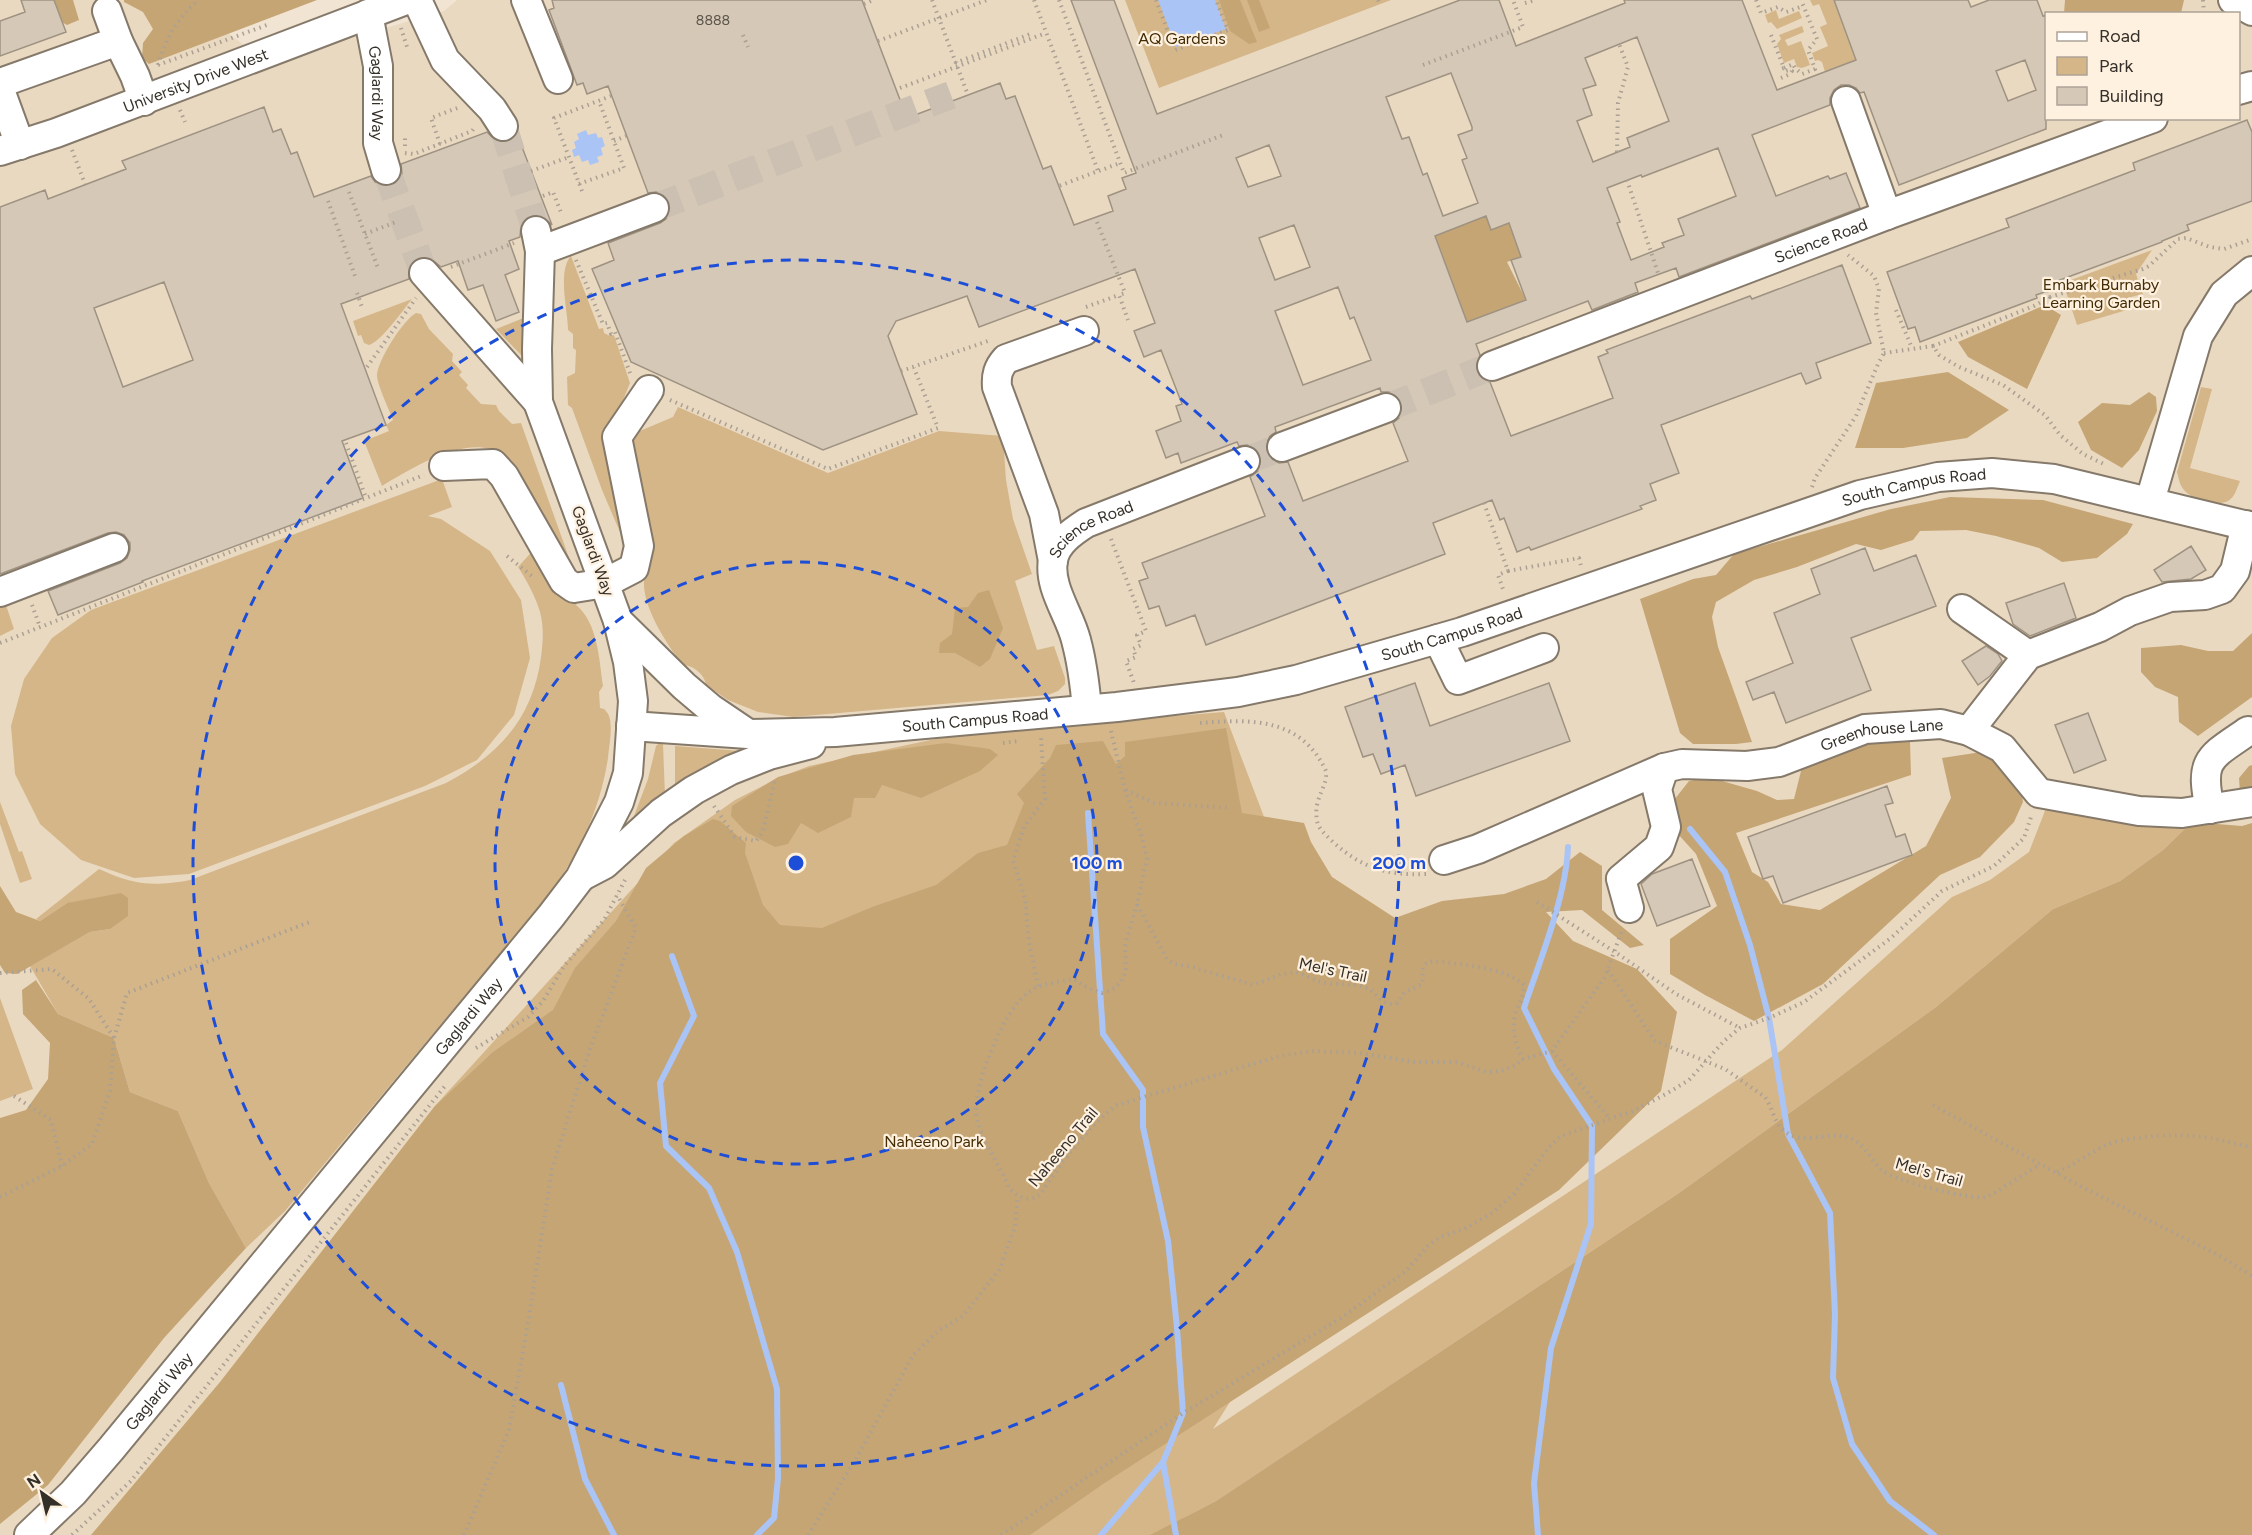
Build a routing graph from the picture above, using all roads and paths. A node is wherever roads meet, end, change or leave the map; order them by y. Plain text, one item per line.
1 (199, 0) edge
2 (526, 0) edge
3 (873, 0) edge
4 (932, 0) edge
5 (987, 0) edge
6 (1034, 0) edge
7 (1059, 0) edge
8 (1156, 0) edge
9 (1216, 0) edge
10 (1513, 0) edge
11 (1535, 0) edge
12 (1756, 0) edge
13 (1801, 0) edge
14 (2233, 0) edge
15 (978, 2) edge
16 (1525, 3) dead end
17 (864, 4) dead end
18 (1803, 6) junction
19 (397, 9) edge
20 (107, 11) dead end
21 (2252, 11) edge
22 (939, 18) junction
23 (274, 22) dead end
24 (1033, 33) dead end
25 (1046, 33) junction
26 (1771, 34) dead end
27 (743, 35) dead end
28 (118, 41) junction
29 (878, 41) dead end
30 (1619, 44) dead end
31 (407, 47) dead end
32 (748, 47) dead end
33 (956, 63) junction
34 (1424, 65) dead end
35 (1784, 68) junction
36 (1781, 78) dead end
37 (558, 79) dead end
38 (0, 83) edge
39 (900, 88) dead end
40 (0, 90) edge
41 (968, 95) dead end
42 (611, 96) dead end
43 (144, 101) junction
44 (599, 101) junction
45 (1846, 101) dead end
46 (460, 107) dead end
47 (2147, 120) edge
48 (490, 125) joint
49 (1223, 135) dead end
50 (626, 136) dead end
51 (614, 141) junction
52 (70, 144) dead end
53 (440, 144) junction
54 (10, 148) edge
55 (1617, 152) dead end
56 (569, 157) junction
57 (395, 162) joint
58 (1120, 163) junction
59 (531, 171) dead end
60 (1098, 171) junction
61 (1627, 180) dead end
62 (85, 184) dead end
63 (579, 184) junction
64 (1059, 186) dead end
65 (582, 191) dead end
66 (349, 192) dead end
67 (543, 196) dead end
68 (328, 201) dead end
69 (654, 208) tunnel mouth
70 (562, 215) dead end
71 (1887, 215) junction
72 (396, 222) dead end
73 (1096, 222) dead end
74 (365, 234) junction
75 (1826, 238) junction
76 (2252, 239) edge
77 (532, 241) junction
78 (573, 255) dead end
79 (1654, 265) dead end
80 (378, 268) dead end
81 (2252, 271) edge
82 (356, 276) dead end
83 (428, 280) junction
84 (2048, 291) dead end
85 (357, 293) dead end
86 (1119, 295) junction
87 (2050, 297) junction
88 (363, 310) dead end
89 (1896, 310) dead end
90 (1083, 320) joint
91 (1128, 320) dead end
92 (1933, 346) junction
93 (1912, 348) junction
94 (1884, 354) junction
95 (1492, 366) tunnel mouth
96 (367, 367) dead end
97 (914, 368) dead end
98 (649, 390) junction
99 (538, 402) junction
100 (1386, 408) tunnel mouth
101 (345, 443) dead end
102 (1282, 447) tunnel mouth
103 (1245, 461) tunnel mouth
104 (444, 466) joint
105 (2108, 467) dead end
106 (1811, 488) dead end
107 (366, 498) junction
108 (2150, 501) junction
109 (1485, 503) dead end
110 (2249, 526) edge
111 (1110, 539) dead end
112 (114, 548) dead end
113 (1053, 561) junction
114 (1581, 567) dead end
115 (1508, 571) junction
116 (605, 583) junction
117 (0, 592) edge
118 (1504, 593) dead end
119 (29, 598) dead end
120 (1962, 609) dead end
121 (618, 621) junction
122 (40, 627) junction
123 (1438, 639) junction
124 (0, 643) edge
125 (1544, 648) dead end
126 (2028, 655) junction
127 (1137, 690) dead end
128 (1093, 721) junction
129 (1197, 723) dead end
130 (631, 726) junction
131 (1122, 730) dead end
132 (1111, 731) junction
133 (1969, 731) junction
134 (2248, 731) dead end
135 (835, 732) junction
136 (748, 734) junction
137 (1031, 738) dead end
138 (1020, 741) dead end
139 (998, 742) dead end
140 (1664, 768) junction
141 (767, 779) dead end
142 (1125, 790) junction
143 (721, 799) dead end
144 (2252, 802) edge
145 (712, 803) junction
146 (1231, 808) dead end
147 (2027, 808) dead end
148 (704, 809) dead end
149 (2210, 809) junction
150 (1438, 867) joint
151 (627, 876) dead end
152 (580, 878) junction
153 (617, 895) junction
154 (1537, 902) dead end
155 (1137, 904) junction
156 (1629, 908) joint
157 (312, 921) dead end
158 (1615, 952) junction
159 (1608, 970) junction
160 (0, 973) edge
161 (1038, 986) junction
162 (1740, 1028) junction
163 (114, 1038) junction
164 (473, 1050) dead end
165 (1552, 1052) junction
166 (1523, 1059) junction
167 (1706, 1062) junction
168 (446, 1084) dead end
169 (14, 1096) dead end
170 (1933, 1105) dead end
171 (1610, 1119) junction
172 (2252, 1148) edge
173 (2040, 1164) junction
174 (63, 1166) junction
175 (2056, 1172) junction
176 (1018, 1196) junction
177 (0, 1197) edge
178 (2252, 1276) edge
179 (28, 1535) edge
180 (72, 1535) edge
181 (464, 1535) edge
182 (808, 1535) edge
183 (1002, 1535) edge

1 - 23 path
2 - 37 street
3 - 17 path
4 - 22 path
5 - 15 path
6 - 25 path
7 - 58 path
8 - 9 path
10 - 34 path
11 - 16 path
12 - 18 path
13 - 18 path
14 - 21 street
15 - 22 path
18 - 35 path
19 - 31 path
19 - 43 street, University Drive West
19 - 48 street
19 - 57 street, Gaglardi Way
20 - 28 street
22 - 29 path
22 - 33 path
24 - 33 path
25 - 39 path, bridge
25 - 60 path
26 - 35 path
27 - 32 path
28 - 38 street
28 - 43 street
30 - 55 path
33 - 41 path
35 - 36 path
40 - 54 street
42 - 44 path
43 - 54 street, University Drive West
44 - 51 path
44 - 56 path
45 - 71 street
46 - 53 path
47 - 71 street, Science Road
48 - 53 path
49 - 58 path
50 - 51 path
51 - 63 path
52 - 62 path
53 - 57 path
56 - 59 path
56 - 63 path
58 - 60 path
60 - 64 path
61 - 79 path
63 - 65 path
66 - 74 path
67 - 70 path
68 - 82 path
69 - 77 street
71 - 75 street, Science Road
72 - 74 path
73 - 86 path
74 - 80 path
75 - 94 path
75 - 95 street, Science Road
76 - 87 path
77 - 83 path
77 - 99 street, Gaglardi Way
78 - 98 path
81 - 108 street
83 - 96 path
83 - 99 street, Gaglardi Way
84 - 87 path
85 - 88 path
86 - 90 path
86 - 91 path
87 - 92 path
89 - 93 path
90 - 113 street
92 - 93 path
92 - 105 path
93 - 94 path
94 - 106 path
97 - 98 path
98 - 116 street
99 - 116 street, Gaglardi Way
100 - 102 street
101 - 107 path
103 - 113 street, Science Road
104 - 107 path
104 - 116 street
107 - 122 path
108 - 110 street, South Campus Road
108 - 123 street, South Campus Road
109 - 115 path
110 - 126 street
111 - 127 path
112 - 117 street
113 - 128 street, Science Road
114 - 115 path
115 - 118 path
116 - 121 street, Gaglardi Way
119 - 122 path
120 - 126 street
121 - 130 street, Gaglardi Way
121 - 136 street
122 - 124 path
123 - 125 street
123 - 128 street, South Campus Road
126 - 133 street, Greenhouse Lane
128 - 132 path
128 - 135 street, South Campus Road
129 - 150 path
130 - 136 street, South Campus Road
130 - 152 street, Gaglardi Way
131 - 132 path
132 - 142 path
133 - 140 street, Greenhouse Lane
133 - 149 street
134 - 149 street
135 - 136 street, South Campus Road
135 - 152 street
137 - 161 path
138 - 139 path
140 - 150 street, Greenhouse Lane
140 - 156 street
141 - 145 path
142 - 146 path
142 - 155 path
143 - 145 path
144 - 149 street
145 - 148 path
147 - 162 path
151 - 153 path
152 - 179 street, Gaglardi Way
153 - 164 path
153 - 181 path
154 - 158 path
155 - 161 path
155 - 166 path, Mel's Trail
156 - 158 path
157 - 163 path
158 - 159 path
158 - 162 path
159 - 165 path
159 - 167 path
160 - 163 path
161 - 176 path, Naheeno Trail
162 - 167 path
163 - 174 path
165 - 166 path
165 - 171 path
166 - 176 path, Naheeno Trail
167 - 171 path
167 - 173 path, Mel's Trail
168 - 180 path
169 - 174 path
170 - 173 path
171 - 183 path
172 - 175 path
173 - 175 path
174 - 177 path
175 - 178 path
176 - 182 path

